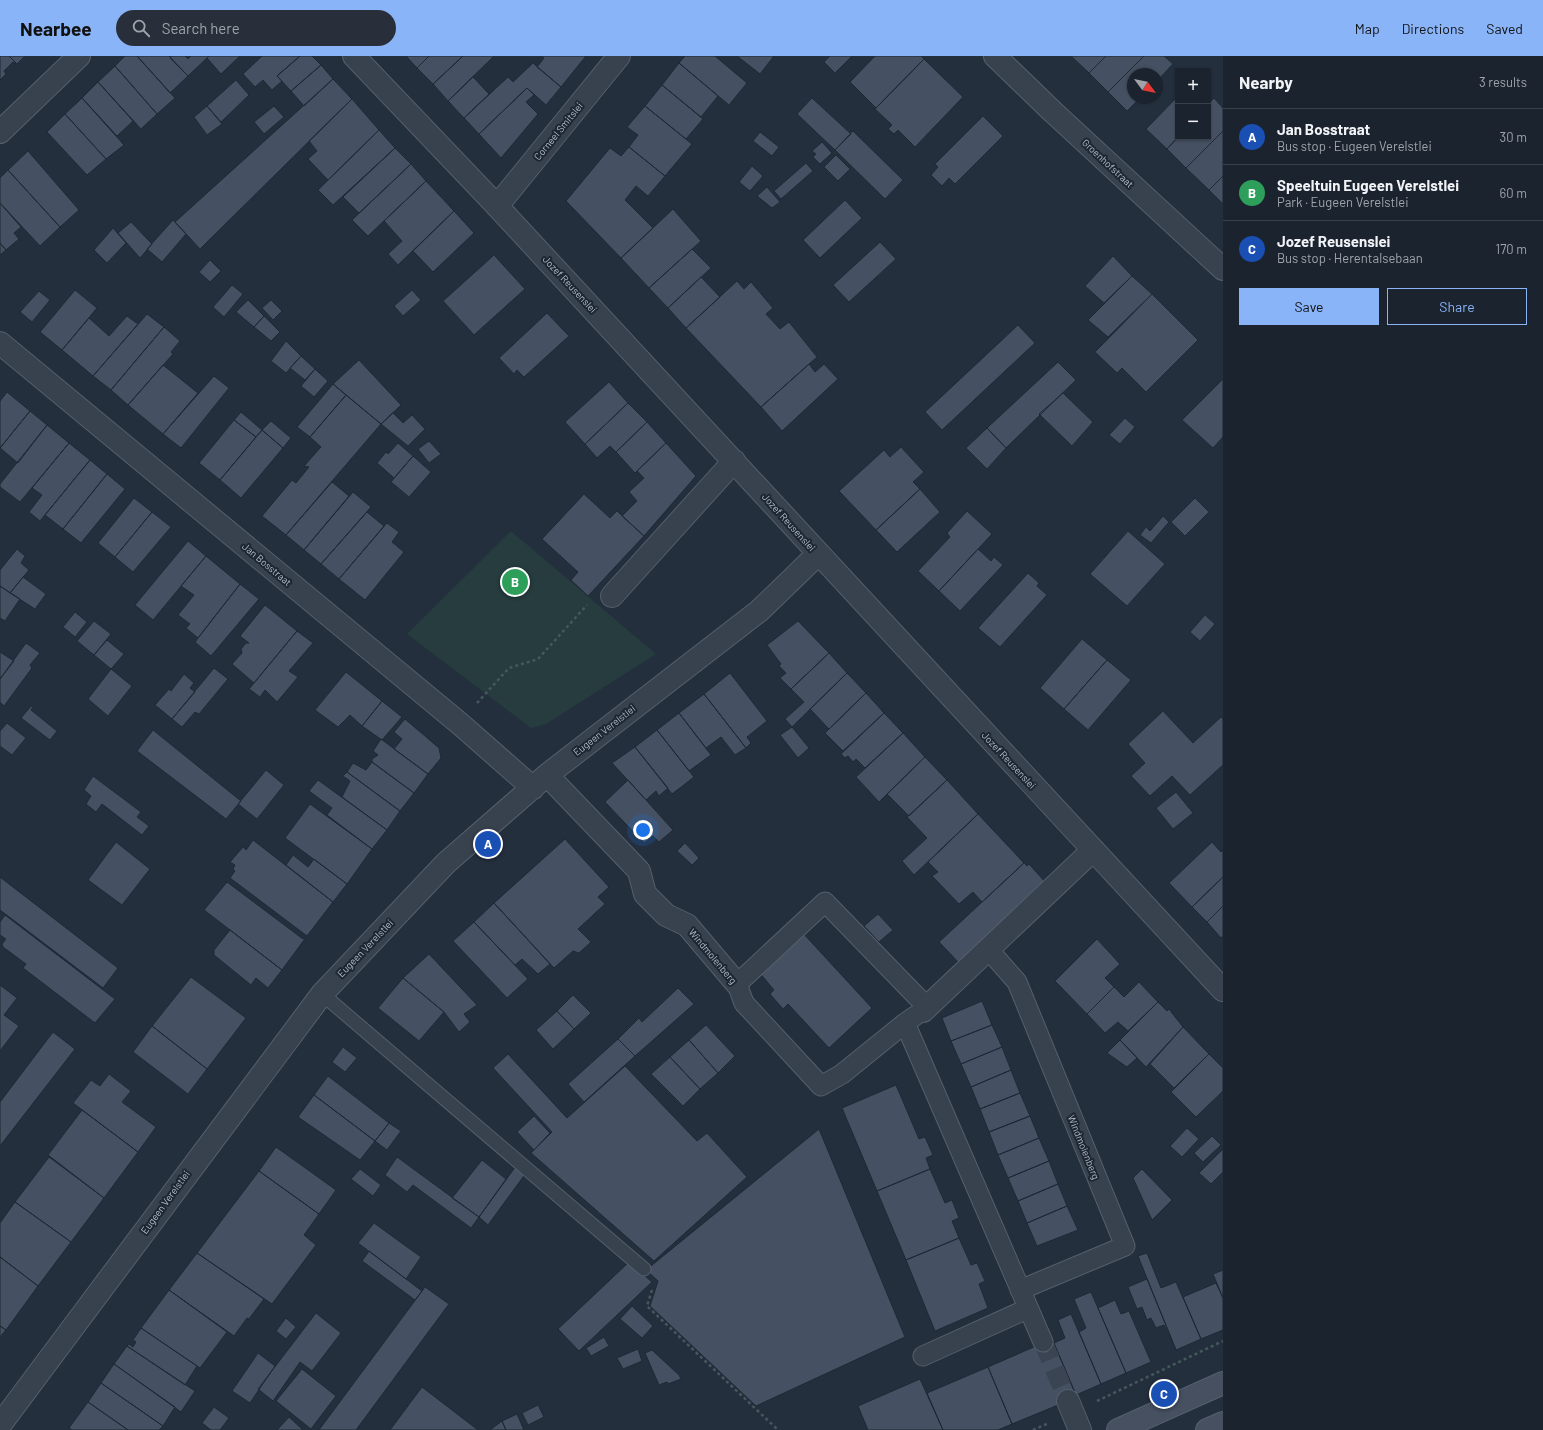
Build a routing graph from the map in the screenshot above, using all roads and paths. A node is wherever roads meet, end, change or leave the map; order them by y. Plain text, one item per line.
1 (79, 56) edge
2 (354, 56) edge
3 (620, 56) edge
4 (996, 56) edge
5 (0, 132) edge
6 (497, 206) junction
7 (1223, 269) edge
8 (0, 343) edge
9 (734, 461) junction
10 (818, 554) junction
11 (612, 596) joint
12 (459, 723) junction
13 (540, 781) junction
14 (1093, 850) junction
15 (988, 949) junction
16 (737, 984) junction
17 (1223, 990) edge
18 (322, 994) junction
19 (925, 1009) junction
20 (905, 1023) junction
21 (644, 1269) joint
22 (1020, 1290) junction
23 (1028, 1309) junction
24 (1223, 1341) edge
25 (1043, 1342) tunnel mouth
26 (923, 1356) dead end
27 (1223, 1383) edge
28 (1073, 1415) edge
29 (1223, 1423) edge
30 (0, 1425) edge
31 (778, 1430) edge
32 (1033, 1430) edge
33 (1118, 1430) edge
34 (1207, 1430) edge

1 - 5 street
2 - 6 street, Jozef Reusenslei
3 - 6 street, Corneel Smitslei
4 - 7 street, Groenhofstraat
6 - 9 street, Jozef Reusenslei
8 - 12 street, Jan Bosstraat
9 - 10 street, Jozef Reusenslei
9 - 11 street
10 - 13 street, Eugeen Verelstlei
10 - 14 street, Jozef Reusenslei
11 - 12 path
12 - 13 street, Jan Bosstraat
13 - 16 street, Windmolenberg
13 - 18 street, Eugeen Verelstlei
14 - 15 street, Windmolenberg
14 - 17 street, Jozef Reusenslei
15 - 19 street, Windmolenberg
15 - 22 street, Windmolenberg
16 - 19 street
16 - 20 street, Windmolenberg
18 - 21 lane
18 - 30 street, Eugeen Verelstlei
19 - 20 street, Windmolenberg
20 - 22 street
21 - 31 path
22 - 23 street
23 - 25 street
23 - 26 street
24 - 28 path
27 - 33 main road
28 - 32 path
29 - 34 main road

